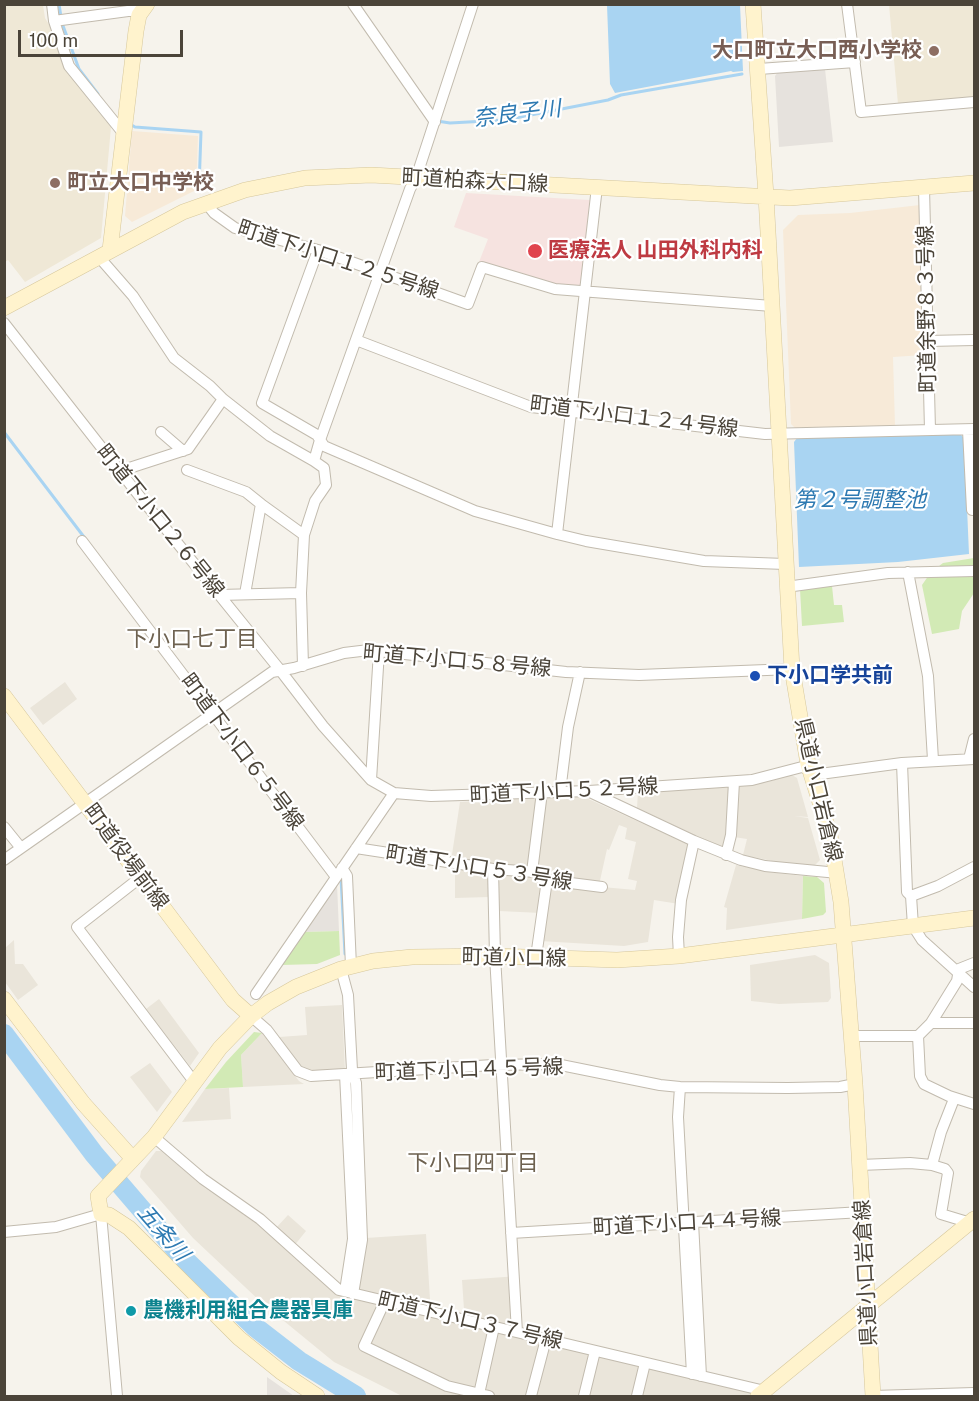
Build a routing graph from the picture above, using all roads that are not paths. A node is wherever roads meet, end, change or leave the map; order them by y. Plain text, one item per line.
1 (52, 4) edge
2 (353, 4) edge
3 (473, 4) edge
4 (753, 4) edge
5 (847, 4) edge
6 (142, 7) edge
7 (54, 21) junction
8 (855, 62) junction
9 (759, 69) junction
10 (975, 102) edge
11 (435, 122) junction
12 (124, 134) junction
13 (416, 178) junction
14 (975, 183) edge
15 (597, 187) junction
16 (924, 188) junction
17 (766, 196) junction
18 (206, 203) junction
19 (318, 249) junction
20 (104, 253) junction
21 (380, 272) junction
22 (585, 291) junction
23 (772, 306) junction
24 (4, 308) edge
25 (4, 323) edge
26 (356, 340) junction
27 (975, 340) edge
28 (928, 341) junction
29 (223, 399) junction
30 (572, 411) junction
31 (971, 429) edge
32 (930, 430) junction
33 (161, 432) dead end
34 (779, 434) junction
35 (320, 440) junction
36 (183, 451) junction
37 (314, 461) junction
38 (187, 470) dead end
39 (120, 471) junction
40 (261, 504) junction
41 (975, 510) edge
42 (557, 534) junction
43 (304, 535) junction
44 (82, 541) dead end
45 (785, 564) junction
46 (975, 571) edge
47 (908, 572) junction
48 (786, 587) junction
49 (301, 593) junction
50 (245, 594) junction
51 (219, 595) junction
52 (379, 651) junction
53 (303, 666) junction
54 (792, 669) junction
55 (280, 670) junction
56 (580, 672) junction
57 (4, 696) edge
58 (213, 714) junction
59 (975, 739) edge
60 (972, 759) edge
61 (933, 760) junction
62 (902, 763) junction
63 (810, 770) junction
64 (371, 780) junction
65 (734, 782) junction
66 (589, 791) junction
67 (542, 792) junction
68 (560, 792) junction
69 (394, 793) junction
70 (85, 803) junction
71 (4, 827) edge
72 (694, 841) junction
73 (21, 848) junction
74 (356, 848) junction
75 (726, 855) junction
76 (4, 860) edge
77 (975, 867) edge
78 (493, 869) junction
79 (532, 872) junction
80 (339, 873) junction
81 (838, 873) junction
82 (141, 877) junction
83 (547, 880) junction
84 (602, 886) dead end
85 (910, 896) junction
86 (975, 918) edge
87 (914, 926) junction
88 (845, 933) junction
89 (495, 956) junction
90 (679, 956) junction
91 (536, 957) junction
92 (975, 963) edge
93 (346, 968) junction
94 (959, 974) junction
95 (975, 987) edge
96 (256, 994) dead end
97 (4, 999) edge
98 (251, 1016) junction
99 (931, 1023) junction
100 (975, 1023) edge
101 (852, 1036) junction
102 (918, 1036) junction
103 (501, 1066) junction
104 (350, 1073) junction
105 (195, 1083) junction
106 (855, 1084) junction
107 (680, 1086) junction
108 (954, 1099) junction
109 (975, 1104) edge
110 (154, 1137) junction
111 (130, 1163) junction
112 (860, 1165) junction
113 (932, 1165) junction
114 (862, 1212) junction
115 (101, 1214) junction
116 (688, 1222) junction
117 (973, 1222) edge
118 (4, 1232) edge
119 (511, 1233) junction
120 (349, 1292) junction
121 (385, 1301) junction
122 (868, 1307) junction
123 (494, 1327) junction
124 (517, 1332) junction
125 (546, 1339) junction
126 (595, 1351) junction
127 (645, 1363) junction
128 (696, 1375) junction
129 (975, 1393) edge
130 (762, 1394) edge
131 (484, 1395) edge
132 (117, 1396) edge
133 (317, 1396) edge
134 (531, 1396) edge
135 (584, 1396) edge
136 (637, 1396) edge
137 (873, 1396) edge

1 - 7 street
2 - 11 street
3 - 11 street
4 - 9 street, 県道小口岩倉線
5 - 8 street
6 - 7 street
6 - 12 street
7 - 12 street
8 - 9 street
8 - 10 street
9 - 17 street, 県道小口岩倉線
11 - 13 street
12 - 20 street
13 - 15 street, 町道柏森大口線
13 - 18 street, 町道柏森大口線
13 - 21 street
14 - 16 street, 町道柏森大口線
15 - 17 street, 町道柏森大口線
15 - 22 street
16 - 17 street, 町道柏森大口線
16 - 28 street, 町道余野８３号線
17 - 23 street, 県道小口岩倉線
18 - 19 street, 町道下小口１２５号線
18 - 20 street, 町道柏森大口線
19 - 21 street, 町道下小口１２５号線
19 - 35 street
20 - 24 street, 町道柏森大口線
20 - 29 street
21 - 22 street, 町道下小口１２５号線
21 - 26 street
22 - 23 street, 町道下小口１２５号線
22 - 30 street
23 - 34 street, 県道小口岩倉線
25 - 39 street, 町道下小口２６号線
26 - 30 street, 町道下小口１２４号線
26 - 35 street
27 - 28 street
28 - 32 street, 町道余野８３号線
29 - 36 street
29 - 37 street
30 - 34 street, 町道下小口１２４号線
30 - 42 street
31 - 32 street, 町道下小口１２４号線
31 - 41 street
32 - 34 street, 町道下小口１２４号線
33 - 36 street
34 - 45 street, 県道小口岩倉線
35 - 37 street
35 - 42 street
36 - 39 street
37 - 43 street
38 - 40 street
39 - 51 street, 町道下小口２６号線
40 - 43 street
40 - 50 street
42 - 45 street
43 - 49 street
44 - 58 street, 町道下小口６５号線
45 - 48 street, 県道小口岩倉線
46 - 47 street
47 - 48 street
47 - 61 street
48 - 54 street, 県道小口岩倉線
49 - 50 street
49 - 53 street
50 - 51 street
51 - 55 street, 町道下小口２６号線
52 - 53 street, 町道下小口５８号線
52 - 56 street, 町道下小口５８号線
52 - 64 street
53 - 55 street, 町道下小口５８号線
54 - 56 street, 町道下小口５８号線
54 - 63 street, 県道小口岩倉線
55 - 58 street, 町道下小口５８号線
55 - 64 street, 町道下小口２６号線
56 - 68 street
57 - 70 street, 町道役場前線
58 - 70 street, 町道下小口５８号線
58 - 80 street, 町道下小口６５号線
59 - 60 street
60 - 61 street, 町道下小口５２号線
61 - 62 street, 町道下小口５２号線
62 - 63 street, 町道下小口５２号線
62 - 85 street
63 - 65 street, 町道下小口５２号線
63 - 81 street, 県道小口岩倉線
64 - 69 street, 町道下小口２６号線
65 - 66 street, 町道下小口５２号線
65 - 75 street
66 - 68 street, 町道下小口５２号線
66 - 72 street
67 - 68 street, 町道下小口５２号線
67 - 69 street, 町道下小口５２号線
67 - 79 street
69 - 74 street
70 - 73 street, 町道下小口５８号線
70 - 82 street, 町道役場前線
71 - 73 street
72 - 75 street
72 - 90 street
73 - 76 street, 町道下小口５８号線
74 - 78 street, 町道下小口５３号線
74 - 80 street
75 - 81 street
77 - 85 street
78 - 79 street, 町道下小口５３号線
78 - 89 street
79 - 83 street, 町道下小口５３号線
80 - 93 street
80 - 96 street
81 - 88 street, 県道小口岩倉線
82 - 98 street, 町道役場前線
82 - 105 street
83 - 84 street, 町道下小口５３号線
83 - 91 street
85 - 87 street
86 - 87 street, 町道小口線
87 - 88 street, 町道小口線
87 - 94 street
88 - 90 street, 町道小口線
88 - 101 street, 県道小口岩倉線
89 - 91 street, 町道小口線
89 - 93 street, 町道小口線
89 - 103 street
90 - 91 street, 町道小口線
92 - 94 street
93 - 98 street, 町道小口線
93 - 104 street
94 - 95 street
94 - 99 street
97 - 111 street
98 - 104 street, 町道下小口４５号線
98 - 105 street, 町道小口線
99 - 100 street
99 - 102 street
101 - 102 street
101 - 106 street, 県道小口岩倉線
102 - 108 street
103 - 104 street, 町道下小口４５号線
103 - 107 street, 町道下小口４５号線
103 - 119 street
104 - 120 street
104 - 120 street
105 - 110 street, 町道小口線
106 - 107 street, 町道下小口４５号線
106 - 112 street, 県道小口岩倉線
107 - 116 street
108 - 109 street
108 - 113 street
110 - 111 street, 町道小口線
110 - 120 street, 町道下小口３７号線
111 - 115 street, 町道小口線
112 - 113 street
112 - 114 street, 県道小口岩倉線
113 - 117 street
114 - 116 street, 町道下小口４４号線
114 - 122 street, 県道小口岩倉線
115 - 118 street
115 - 132 street
115 - 133 street
116 - 119 street, 町道下小口４４号線
116 - 128 street
117 - 122 street
119 - 124 street
120 - 121 street, 町道下小口３７号線
121 - 123 street, 町道下小口３７号線
121 - 131 street
122 - 130 street
122 - 137 street, 県道小口岩倉線
123 - 124 street, 町道下小口３７号線
123 - 131 street
124 - 125 street, 町道下小口３７号線
125 - 126 street, 町道下小口３７号線
125 - 134 street
126 - 127 street, 町道下小口３７号線
126 - 135 street
127 - 128 street, 町道下小口３７号線
127 - 136 street
128 - 130 street, 町道下小口３７号線
129 - 137 street

